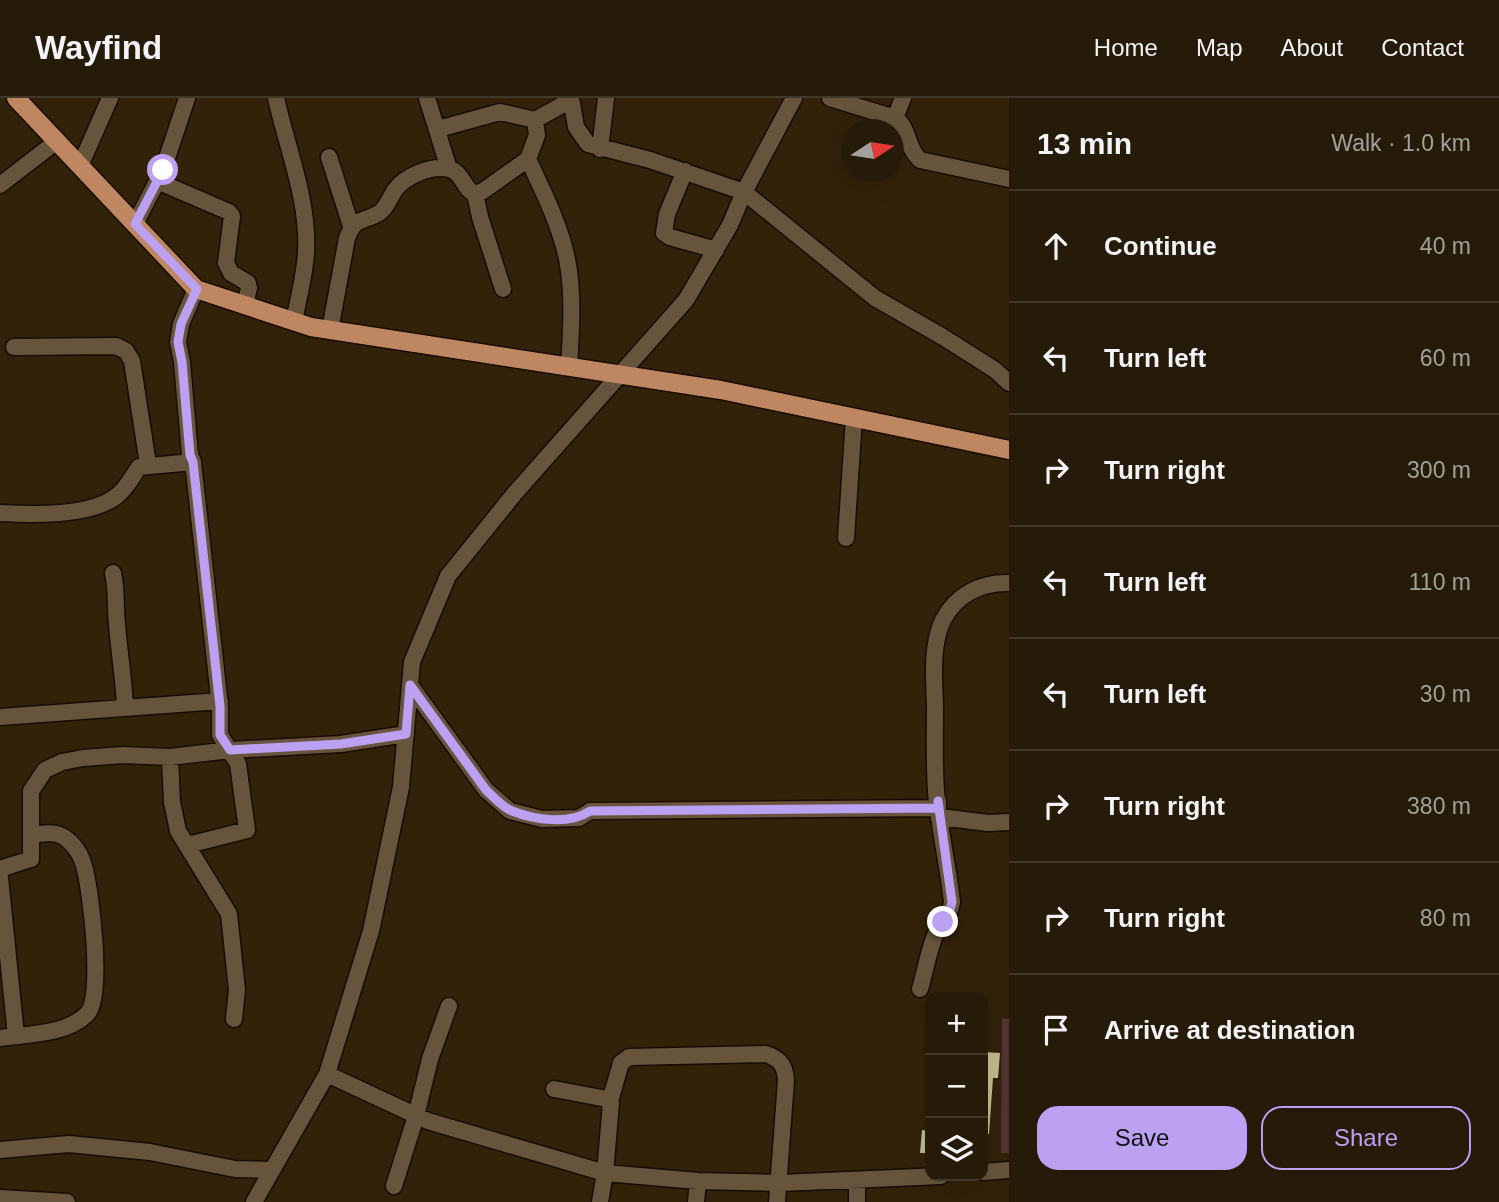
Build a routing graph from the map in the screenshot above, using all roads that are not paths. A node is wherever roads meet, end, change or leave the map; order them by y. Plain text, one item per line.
1 (17, 98) edge
2 (110, 98) edge
3 (187, 98) edge
4 (276, 98) edge
5 (427, 98) edge
6 (606, 98) edge
7 (830, 98) edge
8 (904, 98) edge
9 (571, 99) edge
10 (788, 100) edge
11 (895, 118) junction
12 (536, 120) junction
13 (438, 129) junction
14 (57, 141) junction
15 (600, 149) junction
16 (328, 157) dead end
17 (528, 159) junction
18 (80, 166) junction
19 (449, 169) junction
20 (685, 171) junction
21 (1009, 179) edge
22 (157, 181) junction
23 (0, 185) edge
24 (744, 192) junction
25 (475, 194) junction
26 (135, 224) junction
27 (351, 226) junction
28 (716, 250) junction
29 (197, 289) junction
30 (503, 289) dead end
31 (245, 306) junction
32 (294, 322) junction
33 (330, 330) junction
34 (14, 347) dead end
35 (569, 367) junction
36 (621, 375) junction
37 (1009, 383) edge
38 (855, 418) junction
39 (1009, 450) edge
40 (193, 462) junction
41 (148, 464) junction
42 (0, 513) edge
43 (846, 538) dead end
44 (113, 573) dead end
45 (1009, 583) edge
46 (410, 685) junction
47 (220, 701) junction
48 (125, 708) junction
49 (0, 717) edge
50 (406, 734) junction
51 (230, 750) junction
52 (170, 757) junction
53 (939, 809) junction
54 (1009, 822) edge
55 (32, 835) junction
56 (188, 845) junction
57 (0, 869) edge
58 (0, 877) edge
59 (920, 989) dead end
60 (449, 1006) dead end
61 (234, 1019) dead end
62 (8, 1037) edge
63 (327, 1074) junction
64 (554, 1089) dead end
65 (610, 1101) junction
66 (416, 1116) junction
67 (0, 1150) edge
68 (271, 1170) junction
69 (1009, 1170) edge
70 (988, 1172) edge
71 (605, 1173) junction
72 (925, 1177) edge
73 (857, 1180) junction
74 (698, 1181) junction
75 (779, 1183) junction
76 (394, 1186) dead end
77 (0, 1198) edge
78 (67, 1202) edge
79 (254, 1202) edge
80 (600, 1202) edge
81 (696, 1202) edge
82 (778, 1202) edge
83 (857, 1202) edge

1 - 14 main road
2 - 18 street
3 - 22 street
4 - 32 street
5 - 13 street
6 - 15 street
7 - 11 street
8 - 11 street
9 - 12 street
9 - 15 street
10 - 24 street
11 - 21 street
12 - 13 street
12 - 17 street
13 - 19 street
14 - 18 main road
14 - 23 street
15 - 20 street
16 - 27 street
17 - 25 street
17 - 35 street
18 - 26 main road
19 - 25 street
19 - 27 street
20 - 24 street
20 - 28 street
22 - 26 street
22 - 31 street
24 - 28 street
24 - 37 street
25 - 30 street
26 - 29 main road
27 - 33 street
28 - 36 street
29 - 31 main road
29 - 40 street
31 - 32 main road
32 - 33 main road
33 - 35 main road
34 - 41 street
35 - 36 main road
36 - 38 main road
36 - 46 street
38 - 39 main road
38 - 43 street
40 - 41 street
40 - 47 street
41 - 42 street
44 - 48 street
45 - 53 street
46 - 50 street
46 - 53 street
47 - 48 street
47 - 51 street
48 - 49 street
50 - 51 street
50 - 63 street
51 - 52 street
51 - 56 street
52 - 55 street
52 - 56 street
53 - 54 street
53 - 59 street
55 - 57 street
55 - 62 street
56 - 61 street
58 - 62 street
60 - 66 street
63 - 66 street
63 - 68 street
64 - 65 street
65 - 71 street
65 - 75 street
66 - 71 street
66 - 76 street
67 - 68 street
68 - 79 street
69 - 70 street
71 - 74 street
71 - 80 street
72 - 73 street
73 - 75 street
73 - 83 street
74 - 75 street
74 - 81 street
75 - 82 street
77 - 78 street

